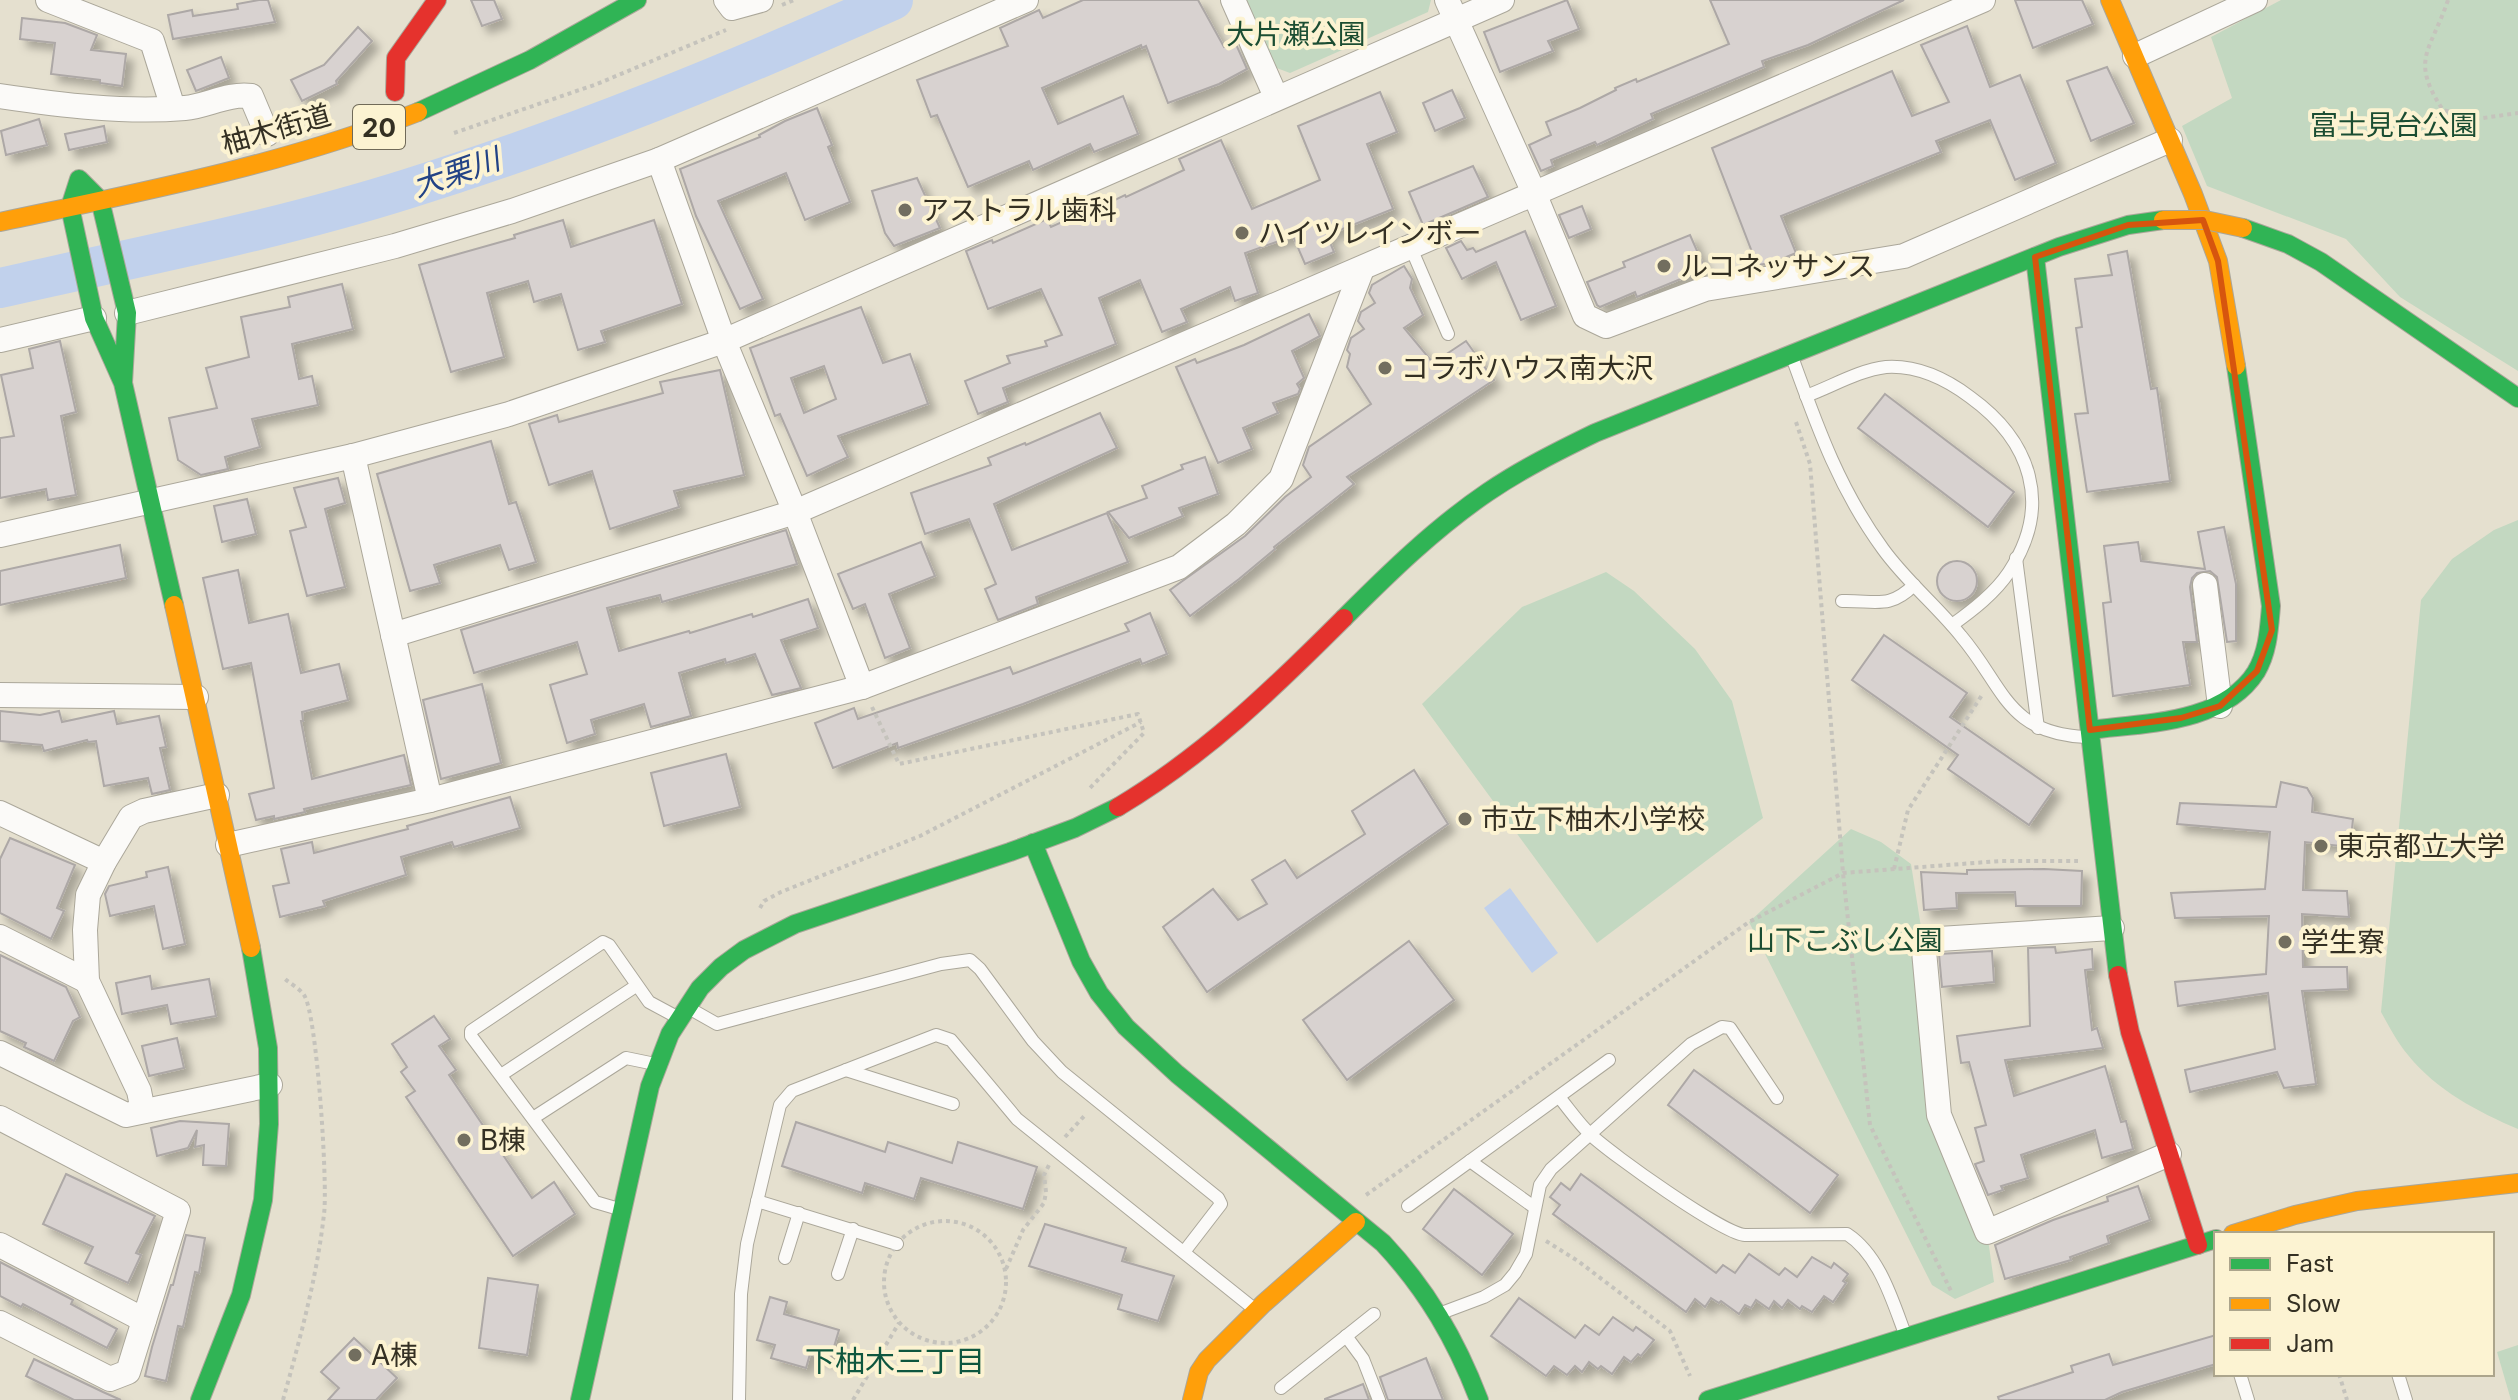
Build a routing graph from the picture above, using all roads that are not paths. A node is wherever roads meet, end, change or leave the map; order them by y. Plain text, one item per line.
1 (48, 0) edge
2 (437, 0) edge
3 (637, 0) edge
4 (726, 0) edge
5 (761, 0) edge
6 (1026, 0) edge
7 (1233, 0) edge
8 (1502, 0) edge
9 (1983, 0) edge
10 (2110, 0) edge
11 (2255, 0) edge
12 (1451, 10) edge
13 (2135, 56) junction
14 (395, 91) dead end
15 (0, 96) edge
16 (1276, 97) junction
17 (173, 108) junction
18 (269, 133) dead end
19 (2170, 140) junction
20 (659, 160) junction
21 (104, 173) dead end
22 (72, 180) junction
23 (1534, 193) junction
24 (100, 200) junction
25 (70, 207) junction
26 (0, 222) edge
27 (1411, 248) junction
28 (2035, 257) junction
29 (1362, 269) junction
30 (124, 302) junction
31 (92, 309) junction
32 (1448, 334) dead end
33 (0, 340) edge
34 (724, 341) junction
35 (1791, 354) junction
36 (123, 383) junction
37 (1806, 396) junction
38 (2518, 398) edge
39 (353, 456) junction
40 (151, 501) junction
41 (795, 512) junction
42 (0, 535) edge
43 (2016, 558) junction
44 (1914, 585) junction
45 (2205, 585) dead end
46 (1842, 601) dead end
47 (1952, 625) junction
48 (393, 635) junction
49 (862, 687) junction
50 (0, 695) edge
51 (196, 697) junction
52 (2220, 706) junction
53 (2038, 728) junction
54 (2090, 734) junction
55 (217, 795) junction
56 (430, 800) junction
57 (0, 813) edge
58 (1033, 843) junction
59 (228, 845) junction
60 (104, 862) junction
61 (2112, 928) junction
62 (0, 937) edge
63 (87, 981) junction
64 (636, 986) junction
65 (683, 1012) junction
66 (0, 1053) edge
67 (1609, 1060) dead end
68 (657, 1065) junction
69 (846, 1070) junction
70 (501, 1075) junction
71 (270, 1085) junction
72 (1559, 1097) junction
73 (1777, 1098) dead end
74 (953, 1104) dead end
75 (143, 1111) junction
76 (0, 1118) edge
77 (533, 1118) junction
78 (1591, 1135) junction
79 (2169, 1154) junction
80 (1470, 1161) junction
81 (2518, 1183) edge
82 (757, 1201) junction
83 (1408, 1206) dead end
84 (1534, 1207) junction
85 (622, 1210) junction
86 (799, 1213) junction
87 (1356, 1222) junction
88 (853, 1229) junction
89 (2239, 1232) edge
90 (2207, 1242) edge
91 (897, 1244) road end
92 (0, 1245) edge
93 (1184, 1252) junction
94 (785, 1258) dead end
95 (838, 1274) dead end
96 (1256, 1310) junction
97 (1441, 1313) junction
98 (1374, 1314) dead end
99 (144, 1320) junction
100 (0, 1323) edge
101 (1346, 1336) junction
102 (1906, 1337) junction
103 (2241, 1376) edge
104 (2399, 1376) edge
105 (1281, 1388) dead end
106 (200, 1400) edge
107 (580, 1400) edge
108 (739, 1400) edge
109 (1192, 1400) edge
110 (1379, 1400) edge
111 (1479, 1400) edge
112 (1708, 1400) edge
113 (2248, 1400) edge
114 (2406, 1400) edge

1 - 17 street
2 - 14 street
3 - 24 street, 柚木街道 / 20
4 - 5 street
6 - 20 street
7 - 16 street
8 - 12 street
9 - 23 street
10 - 13 street
11 - 13 street
12 - 16 street
12 - 23 street
13 - 19 street
15 - 17 street
16 - 34 street
17 - 18 street
19 - 23 street
19 - 52 street
20 - 30 street
20 - 34 street
21 - 22 street
22 - 24 street
22 - 25 street
23 - 27 street
24 - 25 street, 柚木街道 / 20
24 - 30 street
25 - 26 street, 柚木街道 / 20
25 - 31 street
27 - 29 street
27 - 32 lane
28 - 35 street
28 - 38 street, bridge
28 - 54 street
29 - 41 street
29 - 49 street
30 - 36 street
31 - 33 street
31 - 36 street
34 - 39 street
34 - 41 street
35 - 37 lane
35 - 58 street
36 - 40 street
37 - 43 lane
37 - 44 lane
39 - 40 street
39 - 48 street
40 - 42 street
40 - 51 street
41 - 48 street
41 - 49 street
43 - 47 lane
43 - 53 lane
44 - 46 lane
44 - 47 lane
45 - 52 street
47 - 53 lane
48 - 56 street
49 - 56 street
50 - 51 street
51 - 55 street
52 - 54 street
53 - 54 lane
54 - 61 street
55 - 59 street
55 - 60 street
56 - 59 street
57 - 60 street
58 - 65 street
58 - 87 street
59 - 71 street
60 - 63 street
61 - 79 street
61 - 79 street
62 - 63 street
63 - 75 street
64 - 65 lane
64 - 70 lane
64 - 70 lane
65 - 68 street
65 - 93 lane
66 - 75 street
67 - 72 lane
68 - 77 lane
68 - 85 street
69 - 74 lane
69 - 82 lane
69 - 93 lane
70 - 77 lane
71 - 75 street
71 - 106 street
72 - 78 lane
72 - 80 lane
73 - 78 lane
76 - 99 street
77 - 85 lane
78 - 84 lane
78 - 102 lane
79 - 90 street
80 - 83 lane
80 - 84 lane
81 - 89 street
82 - 86 lane
82 - 108 lane
84 - 97 lane
85 - 107 street
86 - 88 lane
86 - 94 lane
87 - 96 street
87 - 97 street
88 - 91 lane
88 - 95 lane
90 - 102 street
92 - 99 street
93 - 96 lane
96 - 109 street
97 - 111 street
98 - 101 lane
99 - 100 street
101 - 105 lane
101 - 110 lane
102 - 112 street
103 - 113 lane
104 - 114 lane

